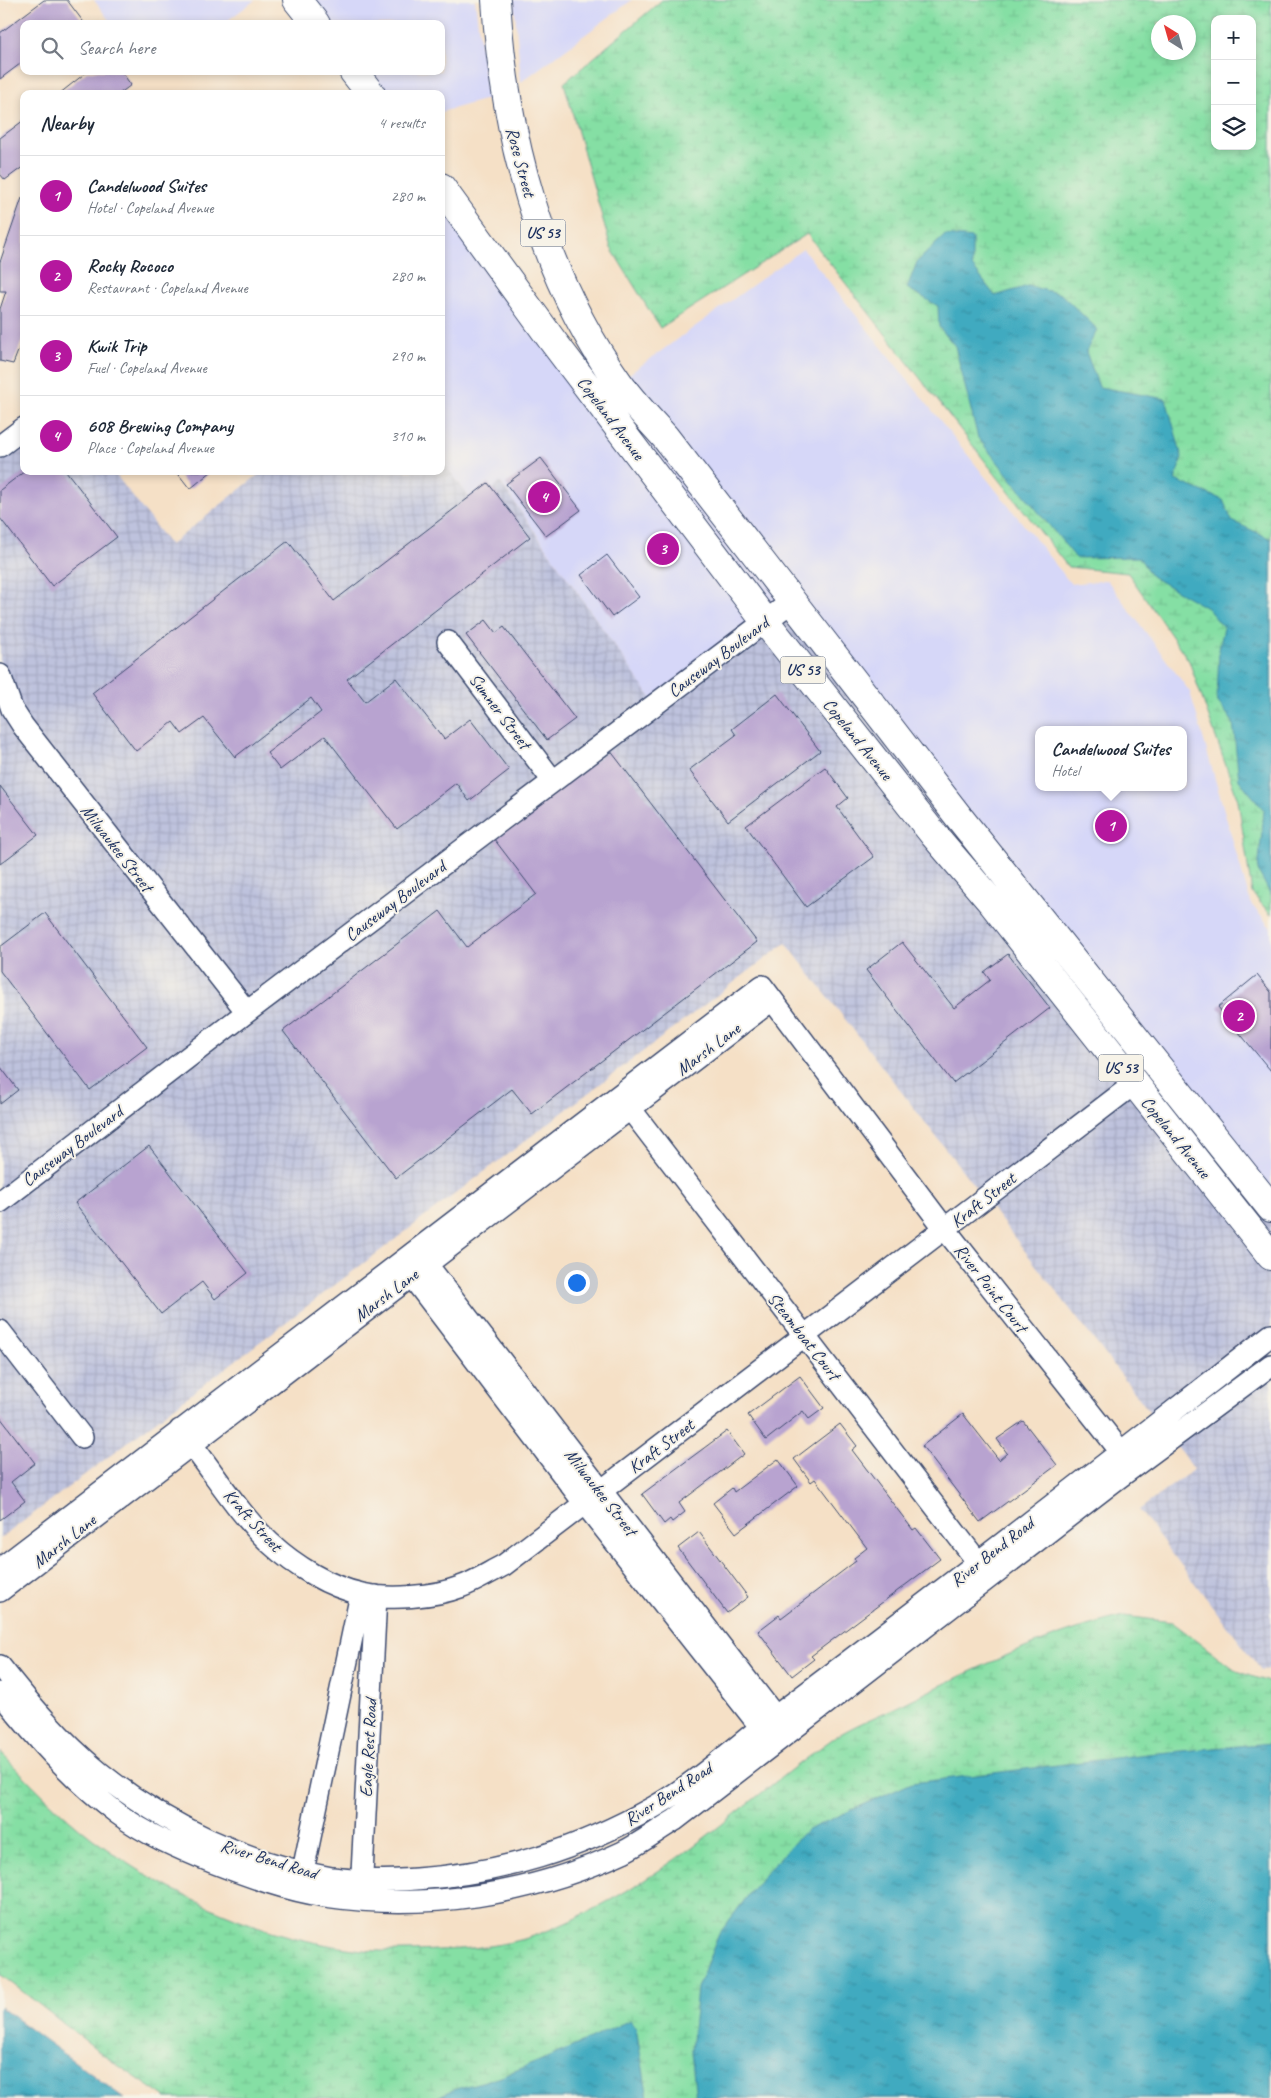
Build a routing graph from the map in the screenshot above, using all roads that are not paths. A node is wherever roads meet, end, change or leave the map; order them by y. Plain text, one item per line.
1 (297, 0) edge
2 (496, 0) edge
3 (313, 20) edge
4 (356, 75) edge
5 (368, 90) edge
6 (445, 193) edge
7 (20, 431) edge
8 (665, 438) joint
9 (0, 446) edge
10 (791, 602) junction
11 (765, 622) junction
12 (448, 642) dead end
13 (0, 675) edge
14 (553, 781) junction
15 (1032, 953) junction
16 (767, 993) joint
17 (247, 1012) junction
18 (1127, 1027) junction
19 (1134, 1084) junction
20 (624, 1101) junction
21 (0, 1202) edge
22 (1271, 1208) edge
23 (945, 1229) junction
24 (1271, 1256) edge
25 (414, 1264) junction
26 (0, 1331) edge
27 (1271, 1335) edge
28 (804, 1336) junction
29 (1271, 1365) edge
30 (82, 1437) dead end
31 (186, 1437) junction
32 (1127, 1459) junction
33 (592, 1498) junction
34 (0, 1568) edge
35 (984, 1570) junction
36 (0, 1591) edge
37 (368, 1595) junction
38 (0, 1666) edge
39 (0, 1693) edge
40 (774, 1730) junction
41 (301, 1881) junction
42 (362, 1890) junction

1 - 3 highway
2 - 8 highway, Rose Street / US 53
4 - 5 highway
6 - 11 highway, Copeland Avenue / US 53
7 - 9 street
8 - 10 highway, Copeland Avenue / US 53
10 - 11 street, Causeway Boulevard
10 - 18 highway, Copeland Avenue / US 53
11 - 14 street, Causeway Boulevard
11 - 15 highway, Copeland Avenue / US 53
12 - 14 street, Sumner Street
13 - 17 street, Milwaukee Street
14 - 17 street, Causeway Boulevard
15 - 18 highway
15 - 19 highway, Copeland Avenue / US 53
16 - 20 street, Marsh Lane
16 - 23 street, River Point Court
17 - 21 street, Causeway Boulevard
18 - 22 highway, Copeland Avenue / US 53
19 - 23 street, Kraft Street
19 - 24 highway, Copeland Avenue / US 53
20 - 25 street, Marsh Lane
20 - 28 street, Steamboat Court
23 - 28 street, Kraft Street
23 - 32 street, River Point Court
25 - 31 street, Marsh Lane
25 - 33 street, Milwaukee Street
26 - 30 street
27 - 32 street, River Bend Road
28 - 33 street, Kraft Street
28 - 35 street, Steamboat Court
29 - 32 street, River Bend Road
31 - 34 street, Marsh Lane
31 - 36 street, Marsh Lane
31 - 37 street, Kraft Street
32 - 35 street, River Bend Road
33 - 37 street, Kraft Street
33 - 40 street, Milwaukee Street
35 - 40 street, River Bend Road
37 - 41 street, Eagle Rest Road
37 - 42 street, Eagle Rest Road
38 - 41 street, River Bend Road
39 - 41 street, River Bend Road
40 - 42 street, River Bend Road
41 - 42 street, River Bend Road

